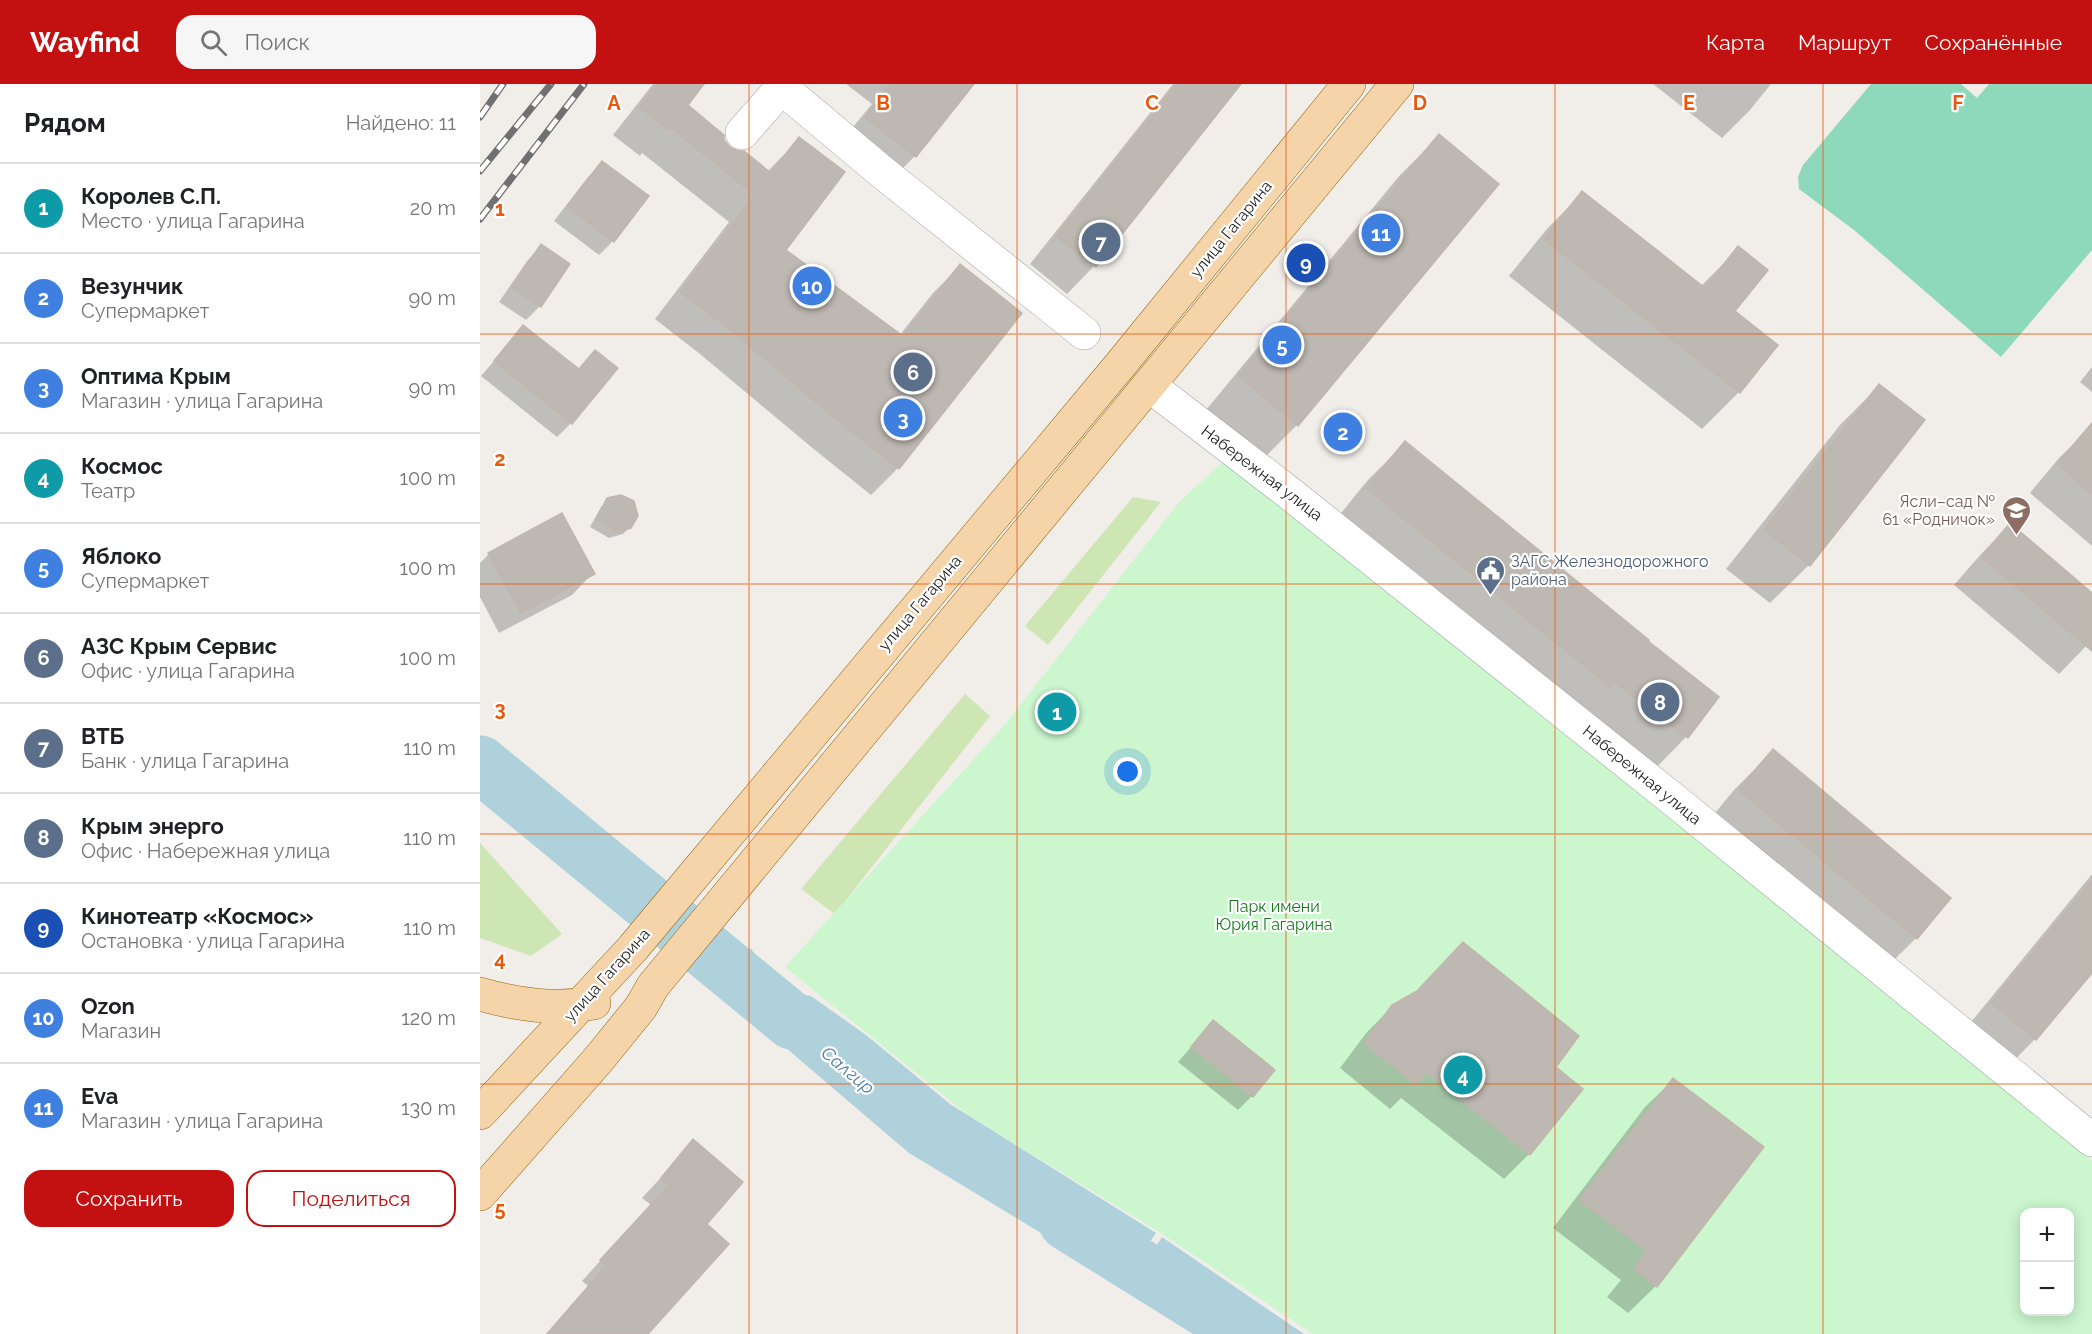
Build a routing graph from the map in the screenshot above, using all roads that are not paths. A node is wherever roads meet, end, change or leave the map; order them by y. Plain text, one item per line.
1 (1349, 84) edge
2 (1397, 84) edge
3 (783, 86) edge
4 (742, 133) dead end
5 (1084, 333) dead end
6 (1150, 386) junction
7 (653, 986) junction
8 (480, 994) edge
9 (579, 1005) junction
10 (480, 1113) edge
11 (2092, 1140) edge
12 (480, 1194) edge

1 - 9 main road, улица Гагарина
2 - 6 main road
3 - 4 street
3 - 5 street
6 - 7 main road
6 - 11 street, Набережная улица
7 - 9 main road
7 - 12 main road
8 - 9 main road
9 - 10 main road, улица Гагарина

